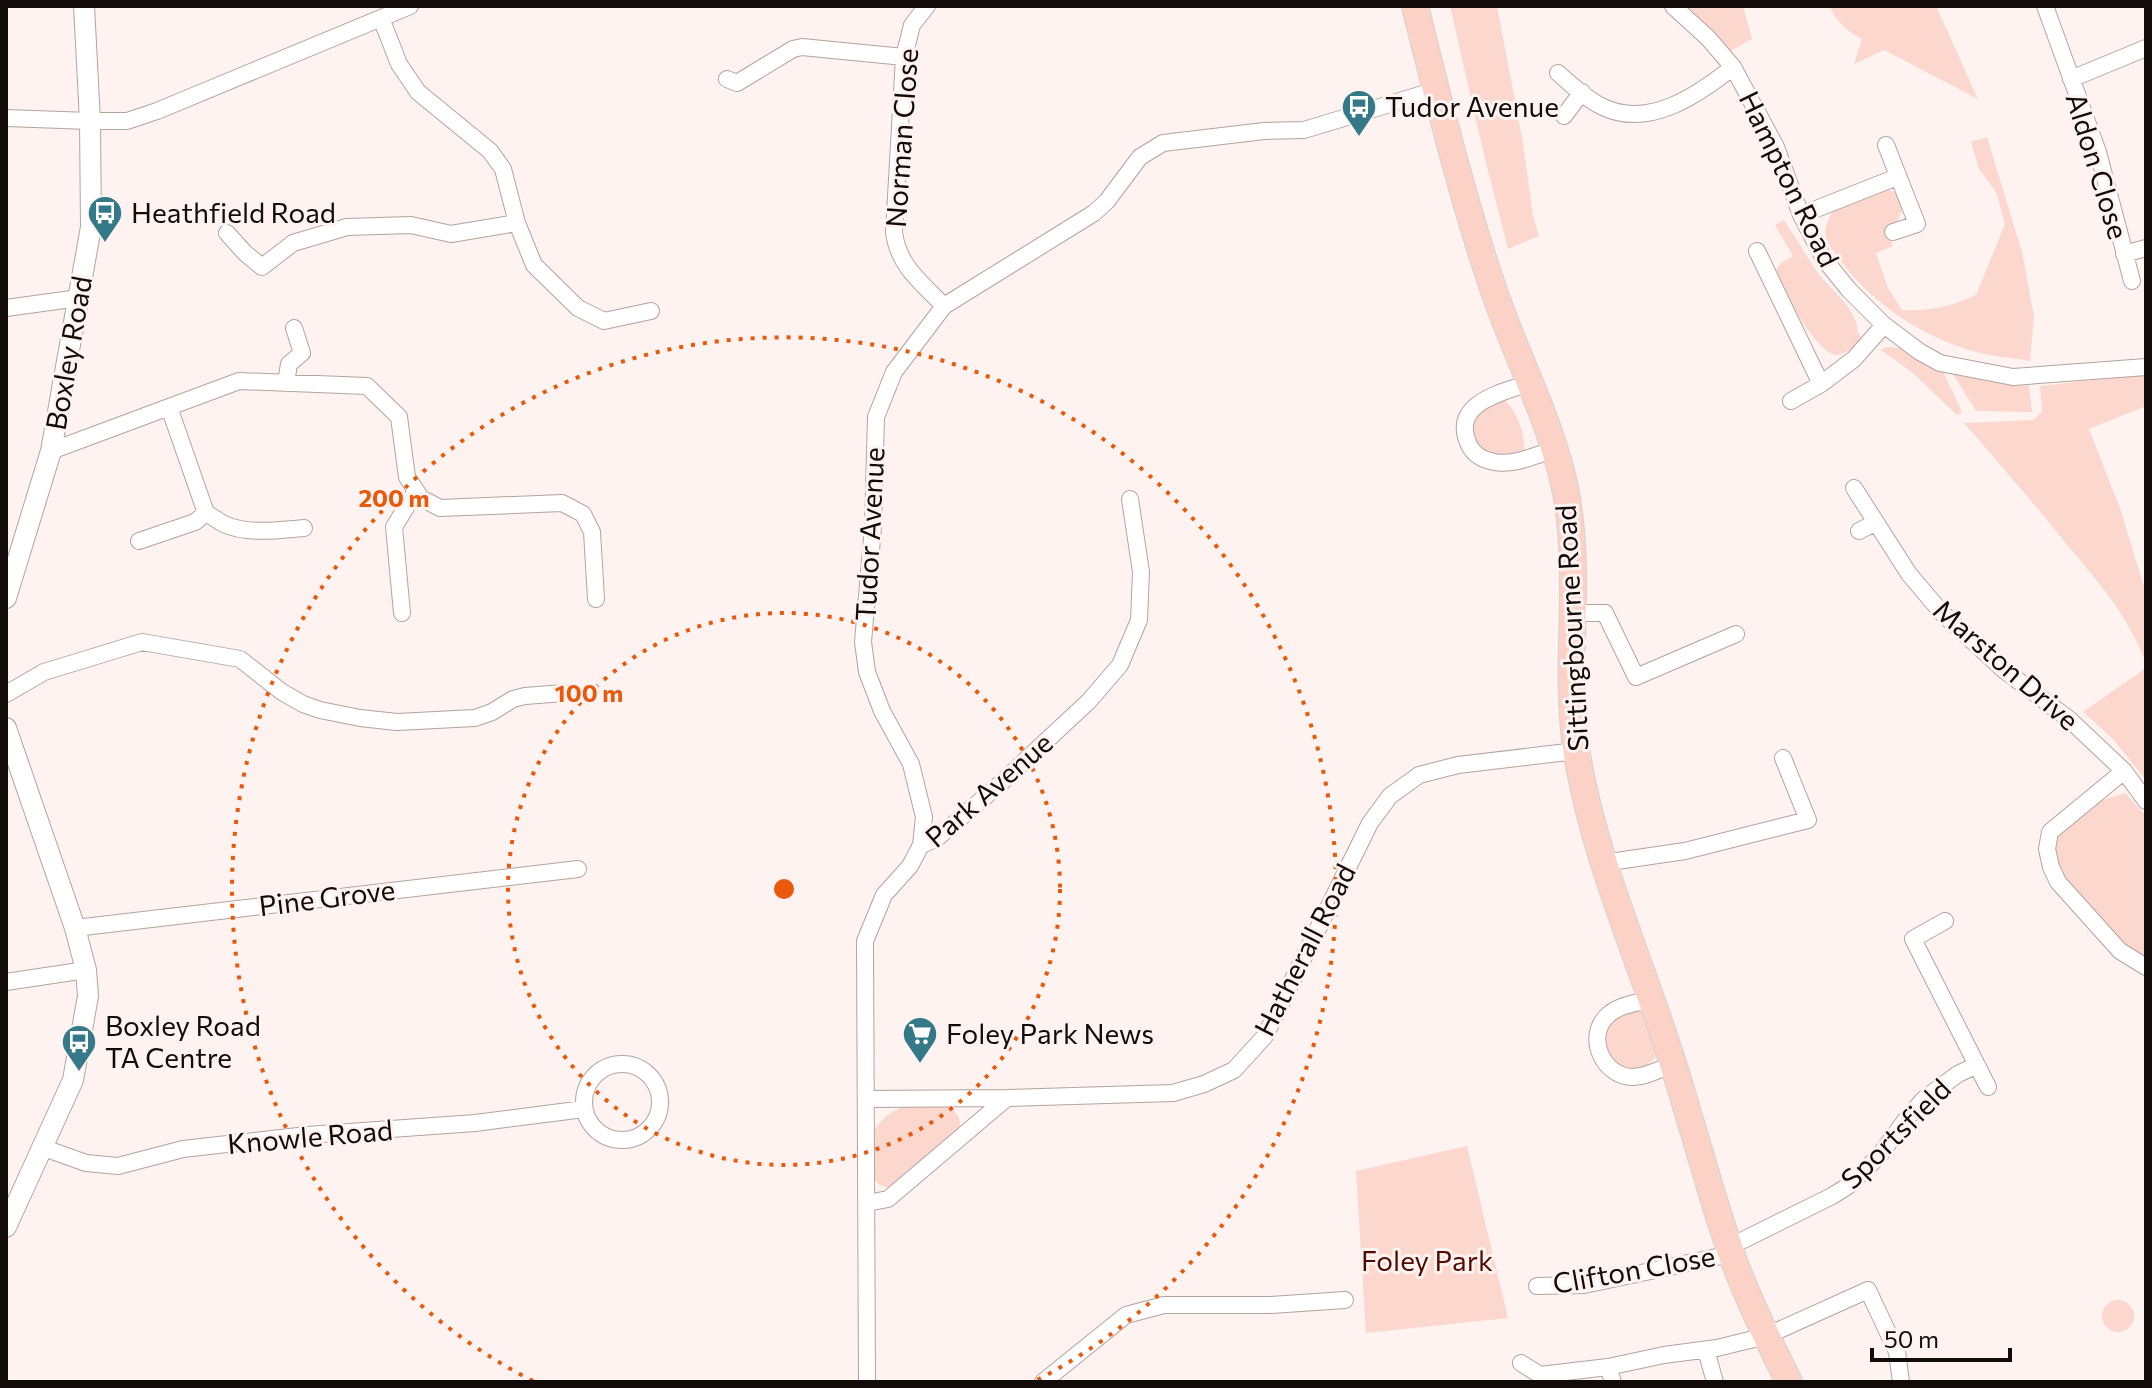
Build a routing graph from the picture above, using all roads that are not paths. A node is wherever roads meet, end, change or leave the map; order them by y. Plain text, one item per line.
1 (84, 6) edge
2 (410, 6) edge
3 (927, 6) edge
4 (1415, 6) edge
5 (1673, 6) edge
6 (2045, 6) edge
7 (381, 18) junction
8 (2146, 48) edge
9 (904, 57) junction
10 (1733, 67) junction
11 (1558, 73) dead end
12 (727, 79) dead end
13 (2071, 79) junction
14 (1436, 90) junction
15 (1582, 92) junction
16 (1564, 116) dead end
17 (6, 118) edge
18 (90, 121) junction
19 (1886, 145) dead end
20 (1897, 177) junction
21 (1801, 215) junction
22 (517, 223) junction
23 (1893, 232) dead end
24 (227, 233) dead end
25 (2146, 248) edge
26 (2124, 254) junction
27 (1766, 257) dead end
28 (2132, 281) dead end
29 (79, 298) junction
30 (944, 306) junction
31 (6, 308) edge
32 (651, 311) dead end
33 (1884, 325) junction
34 (294, 328) dead end
35 (2146, 367) edge
36 (286, 383) junction
37 (1529, 383) junction
38 (1821, 384) junction
39 (1791, 401) dead end
40 (169, 407) junction
41 (1555, 449) junction
42 (51, 451) junction
43 (1854, 488) dead end
44 (416, 491) junction
45 (1130, 499) dead end
46 (206, 513) junction
47 (1875, 523) junction
48 (304, 528) dead end
49 (1859, 531) dead end
50 (139, 541) dead end
51 (6, 598) edge
52 (596, 599) dead end
53 (402, 613) dead end
54 (1573, 613) junction
55 (1736, 634) dead end
56 (564, 693) dead end
57 (6, 694) edge
58 (6, 728) edge
59 (1576, 751) junction
60 (1783, 758) dead end
61 (2124, 771) junction
62 (2146, 801) edge
63 (921, 845) junction
64 (1603, 863) junction
65 (578, 869) dead end
66 (1945, 921) dead end
67 (75, 928) junction
68 (2146, 967) edge
69 (86, 970) junction
70 (6, 982) edge
71 (1652, 999) junction
72 (1673, 1064) junction
73 (1977, 1065) junction
74 (1988, 1087) dead end
75 (1007, 1098) junction
76 (867, 1099) junction
77 (584, 1109) junction
78 (41, 1147) junction
79 (867, 1203) junction
80 (6, 1227) edge
81 (1730, 1250) junction
82 (1537, 1286) dead end
83 (1345, 1300) dead end
84 (1766, 1336) junction
85 (1706, 1350) junction
86 (1521, 1363) dead end
87 (1610, 1374) edge
88 (867, 1382) edge
89 (1043, 1382) edge
90 (1715, 1382) edge
91 (1789, 1382) edge
92 (1901, 1382) edge

1 - 18 street, Boxley Road
2 - 7 street
3 - 9 street, Norman Close
4 - 14 highway, Sittingbourne Road
5 - 10 street, Hampton Road
6 - 13 street, Aldon Close
7 - 18 street
7 - 22 street
8 - 13 street, Aldon Close
9 - 12 street
9 - 30 street, Norman Close
10 - 15 street
10 - 21 street, Hampton Road
11 - 15 street
13 - 26 street, Aldon Close
14 - 30 street, Tudor Avenue
14 - 37 highway, Sittingbourne Road
15 - 16 street
17 - 18 street
18 - 29 street, Boxley Road
19 - 20 street
20 - 21 street
20 - 23 street
21 - 33 street, Hampton Road
22 - 24 street
22 - 32 street
25 - 26 street, Aldon Close
26 - 28 street, Aldon Close
27 - 38 street
29 - 31 street
29 - 42 street, Boxley Road
30 - 63 street, Tudor Avenue
33 - 35 street, Hampton Road
33 - 38 street
34 - 36 street
36 - 40 street
36 - 44 street
37 - 41 highway, Sittingbourne Road
37 - 41 street
38 - 39 street
40 - 42 street
40 - 46 street
41 - 54 highway, Sittingbourne Road
42 - 51 street, Boxley Road
43 - 47 street, Marston Drive
44 - 52 street
44 - 53 street
45 - 63 street, Park Avenue
46 - 48 street
46 - 50 street
47 - 49 street
47 - 61 street, Marston Drive
54 - 55 street
54 - 59 highway, Sittingbourne Road
56 - 57 street
58 - 67 street
59 - 64 highway, Sittingbourne Road
59 - 75 street, Hatherall Road
60 - 64 street
61 - 62 street, Marston Drive
61 - 68 street
63 - 76 street, Park Avenue
64 - 71 highway, Sittingbourne Road
65 - 67 street, Pine Grove
66 - 73 street, Sportsfield
67 - 69 street
69 - 70 street
69 - 78 street
71 - 72 highway, Sittingbourne Road
71 - 72 street
72 - 81 highway, Sittingbourne Road
73 - 74 street, Sportsfield
73 - 81 street, Sportsfield
75 - 76 street, Hatherall Road
75 - 79 street
76 - 79 street, Park Avenue
77 - 77 street
77 - 78 street, Knowle Road
78 - 80 street
79 - 88 street, Park Avenue
81 - 82 street, Clifton Close
81 - 84 highway, Sittingbourne Road
83 - 89 street
84 - 85 street
84 - 91 highway, Sittingbourne Road
84 - 92 street
85 - 87 street
85 - 90 street
86 - 87 street

